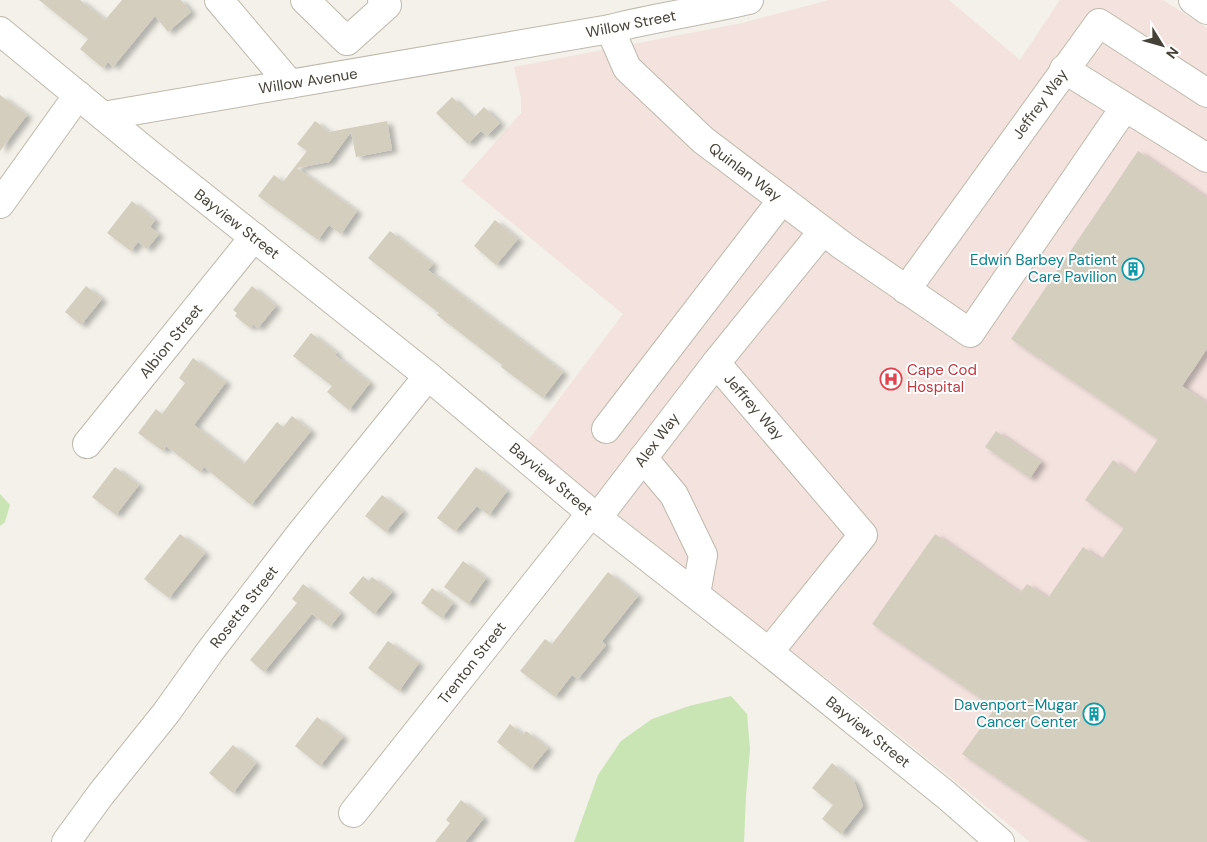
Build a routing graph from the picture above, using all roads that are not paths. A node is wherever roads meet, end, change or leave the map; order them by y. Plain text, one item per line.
1 (219, 0) edge
2 (305, 0) edge
3 (382, 0) edge
4 (749, 0) edge
5 (1192, 0) edge
6 (1207, 10) edge
7 (610, 29) junction
8 (0, 32) edge
9 (513, 46) joint
10 (1064, 69) junction
11 (290, 84) junction
12 (1207, 93) edge
13 (78, 95) junction
14 (1125, 107) junction
15 (103, 116) junction
16 (1207, 158) edge
17 (782, 200) junction
18 (0, 204) edge
19 (823, 231) junction
20 (254, 237) junction
21 (906, 290) junction
22 (716, 363) junction
23 (428, 376) junction
24 (606, 429) dead end
25 (87, 444) dead end
26 (643, 458) junction
27 (595, 515) junction
28 (696, 594) junction
29 (769, 652) junction
30 (353, 813) dead end
31 (66, 842) edge
32 (1000, 842) edge

1 - 11 street
2 - 3 street
4 - 7 street, Willow Street
5 - 6 street
7 - 9 street, Willow Street
7 - 17 street, Quinlan Way
8 - 13 street, Bayview Street
9 - 11 street, Willow Avenue
10 - 12 street, Jeffrey Way
10 - 14 street
10 - 21 street, Jeffrey Way
11 - 15 street, Willow Avenue
13 - 15 street, Bayview Street
13 - 18 street
14 - 16 street
14 - 21 street, Quinlan Way
15 - 20 street, Bayview Street
17 - 19 street, Quinlan Way
17 - 24 street
19 - 21 street, Quinlan Way
19 - 22 street, Jeffrey Way
20 - 23 street, Bayview Street
20 - 25 street, Albion Street
22 - 26 street, Alex Way
22 - 29 street, Jeffrey Way
23 - 27 street, Bayview Street
23 - 31 street, Rosetta Street
26 - 27 street, Alex Way
26 - 28 street
27 - 28 street, Bayview Street
27 - 30 street, Trenton Street
28 - 29 street, Bayview Street
29 - 32 street, Bayview Street

